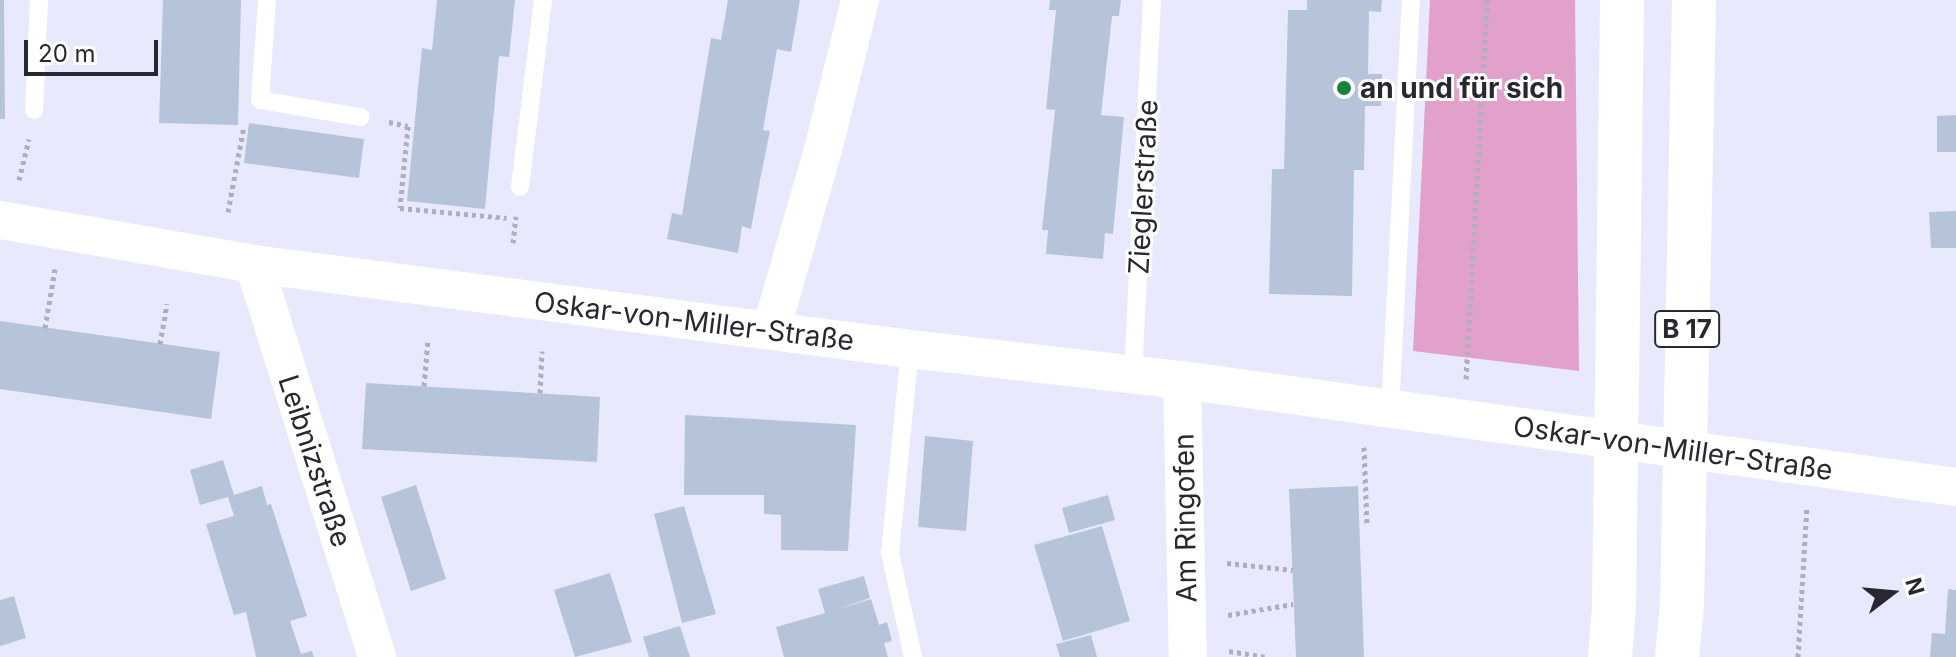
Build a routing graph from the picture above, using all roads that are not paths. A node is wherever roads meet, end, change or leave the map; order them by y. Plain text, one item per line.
1 (39, 0) edge
2 (267, 0) edge
3 (543, 0) edge
4 (860, 0) edge
5 (1152, 0) edge
6 (1411, 0) edge
7 (1622, 0) edge
8 (1694, 0) edge
9 (34, 110) dead end
10 (361, 117) road end
11 (520, 187) dead end
12 (0, 220) edge
13 (254, 264) junction
14 (771, 330) junction
15 (910, 349) junction
16 (1133, 374) junction
17 (1182, 380) junction
18 (1377, 408) junction
19 (1956, 487) edge
20 (377, 657) edge
21 (913, 657) edge
22 (1188, 657) edge
23 (1610, 657) edge
24 (1677, 657) edge

1 - 9 lane
2 - 10 lane
3 - 11 lane
4 - 14 street
5 - 16 lane, Zieglerstraße
6 - 18 lane
7 - 23 highway, B 17
8 - 24 highway, B 17
12 - 13 street, Oskar-von-Miller-Straße
13 - 14 street, Oskar-von-Miller-Straße
13 - 20 street, Leibnizstraße
14 - 15 street, Oskar-von-Miller-Straße
15 - 16 street, Oskar-von-Miller-Straße
15 - 21 lane
16 - 17 street, Oskar-von-Miller-Straße
17 - 18 street, Oskar-von-Miller-Straße
17 - 22 street, Am Ringofen
18 - 19 street, Oskar-von-Miller-Straße

